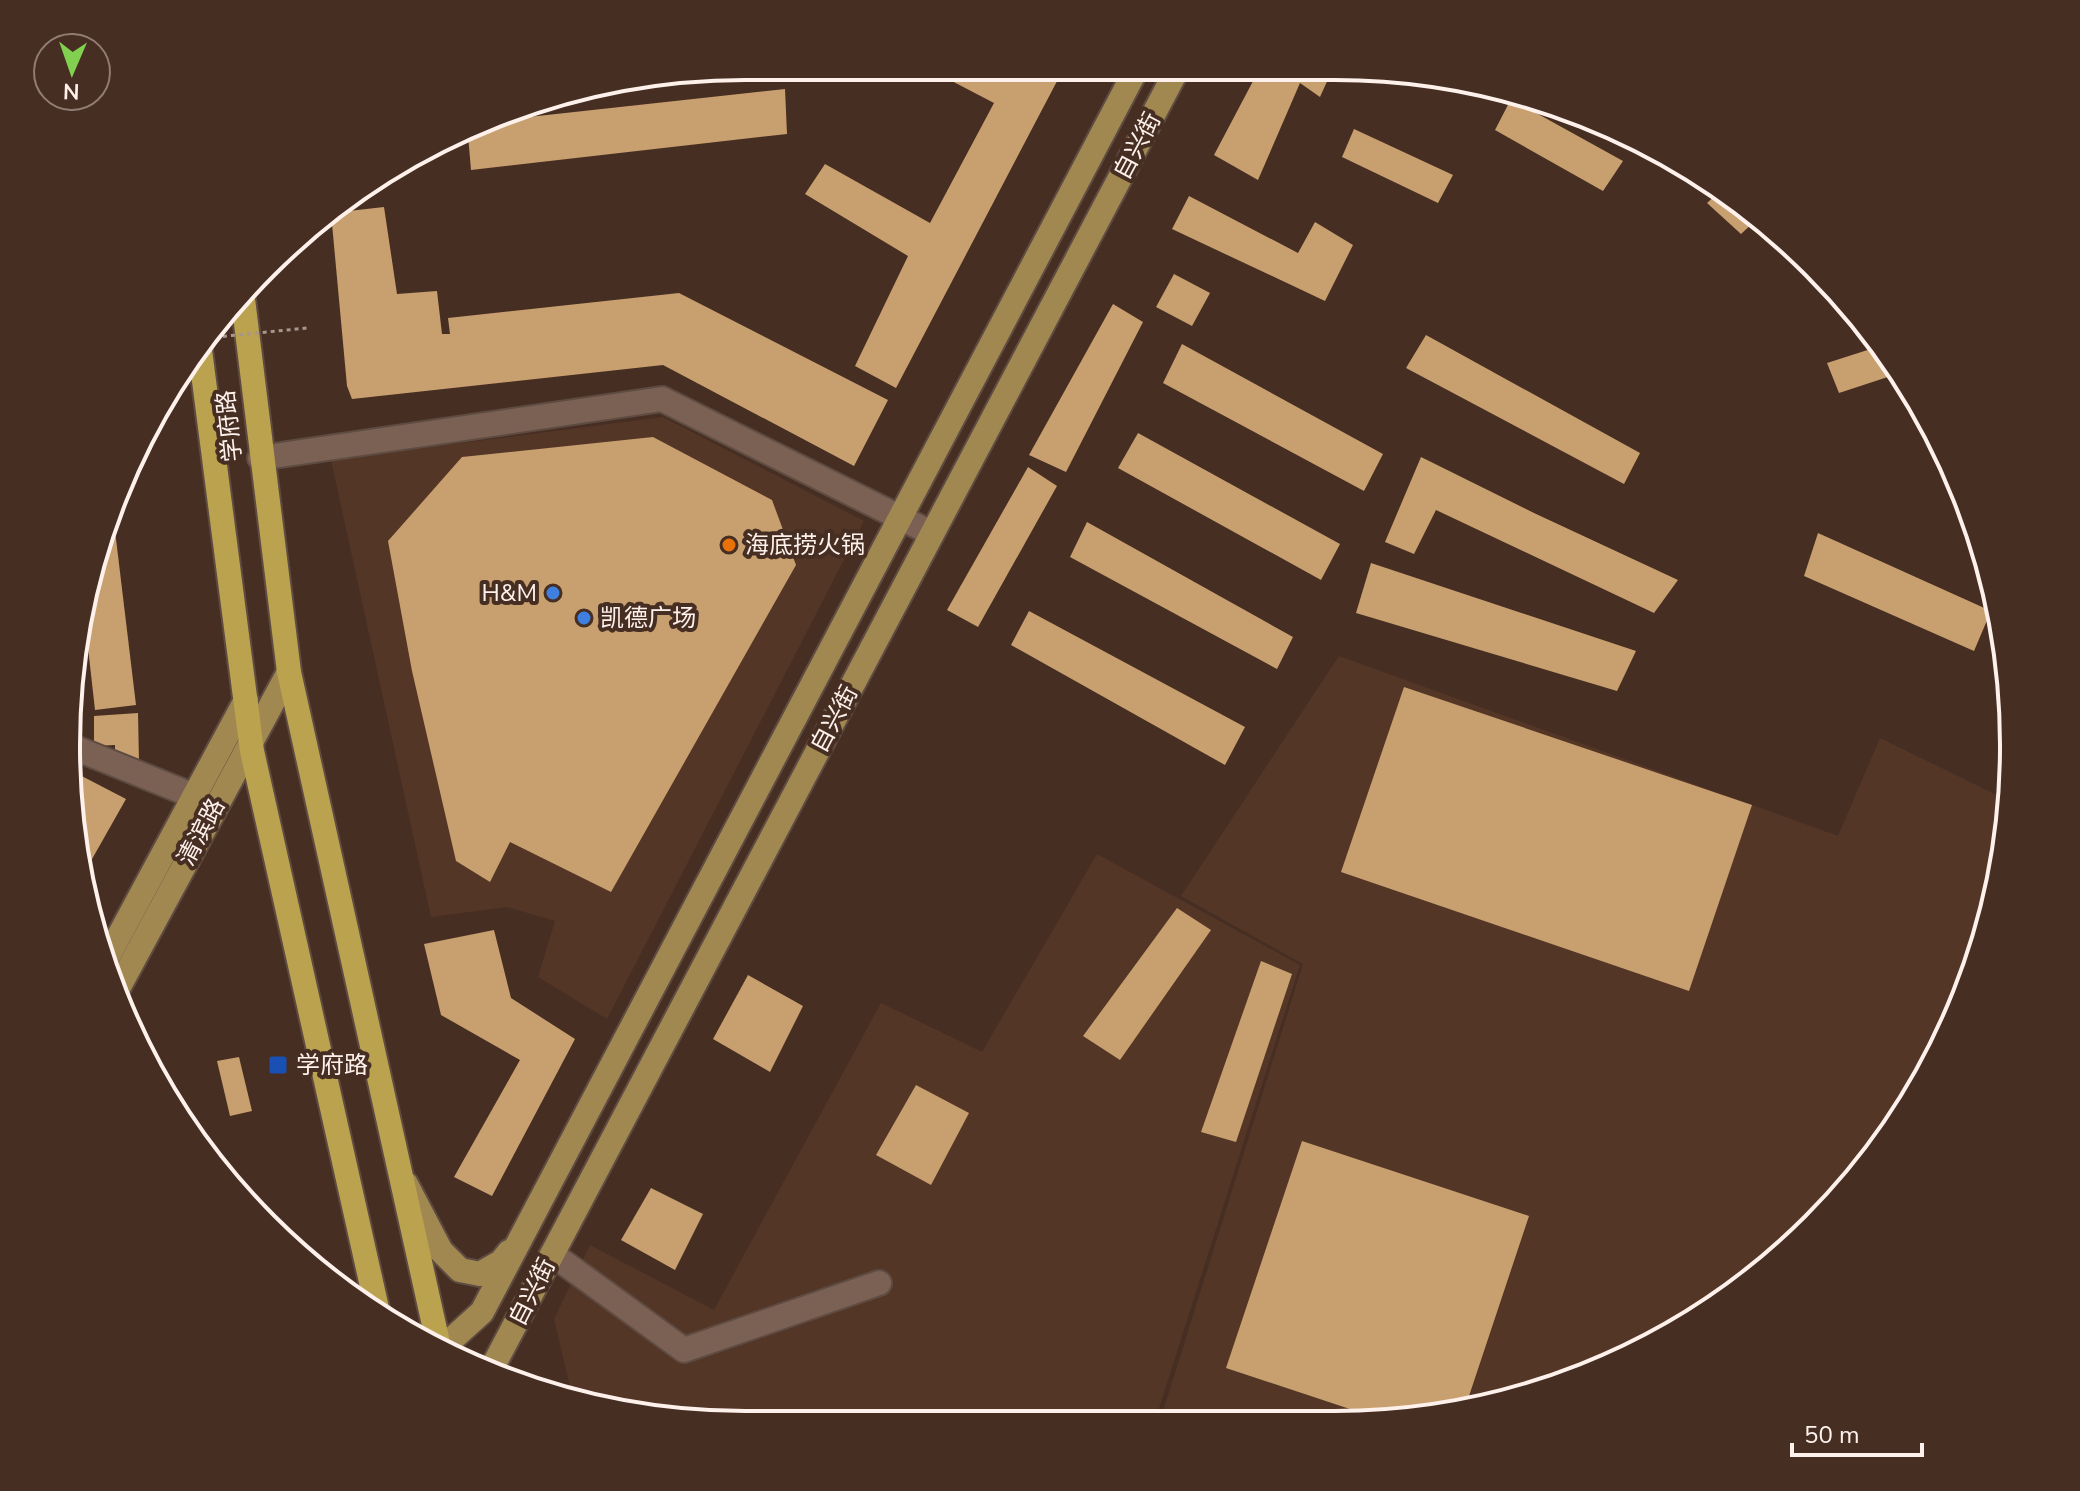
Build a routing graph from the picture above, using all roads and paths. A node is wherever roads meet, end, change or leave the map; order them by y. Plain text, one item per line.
1 (1131, 80) edge
2 (1172, 80) edge
3 (244, 308) edge
4 (307, 328) dead end
5 (221, 337) edge
6 (202, 363) edge
7 (260, 458) junction
8 (901, 518) junction
9 (931, 533) junction
10 (289, 672) junction
11 (246, 700) junction
12 (251, 741) junction
13 (80, 750) edge
14 (194, 796) junction
15 (112, 949) edge
16 (123, 979) edge
17 (401, 1174) junction
18 (525, 1231) junction
19 (552, 1254) junction
20 (879, 1283) dead end
21 (375, 1298) edge
22 (436, 1334) edge
23 (450, 1342) edge
24 (495, 1362) edge

1 - 8 main road, 自兴街
2 - 9 main road, 自兴街
3 - 7 highway, 学府路
4 - 5 path, bridge
6 - 11 highway, 学府路
7 - 8 street
7 - 10 highway, 学府路
8 - 9 street
8 - 18 main road, 自兴街
9 - 19 main road, 自兴街
10 - 12 main road, 清滨路
10 - 17 highway, 学府路
11 - 12 highway, 学府路
11 - 14 main road, 清滨路
12 - 16 main road, 清滨路
12 - 21 highway, 学府路
13 - 14 street
14 - 15 main road, 清滨路
17 - 18 main road
17 - 22 highway, 学府路
18 - 23 main road, 自兴街
19 - 20 street
19 - 24 main road, 自兴街

